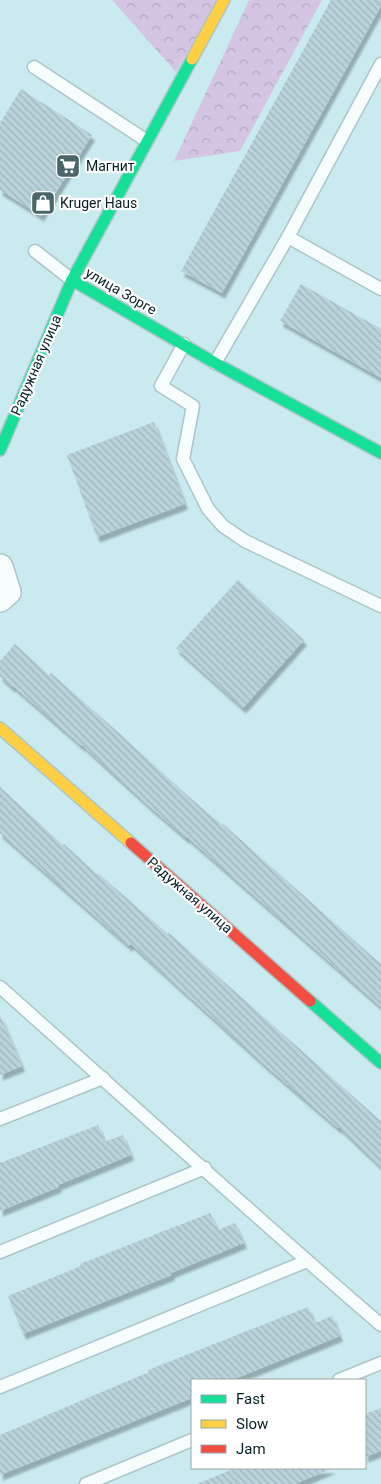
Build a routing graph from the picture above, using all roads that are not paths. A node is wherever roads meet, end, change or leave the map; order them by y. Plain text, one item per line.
1 (224, 0) edge
2 (381, 64) edge
3 (34, 67) dead end
4 (147, 141) junction
5 (288, 237) junction
6 (35, 251) dead end
7 (72, 280) junction
8 (381, 290) edge
9 (184, 344) junction
10 (215, 362) junction
11 (0, 450) edge
12 (381, 453) edge
13 (0, 567) edge
14 (0, 599) edge
15 (381, 606) edge
16 (0, 728) edge
17 (0, 988) edge
18 (381, 1063) edge
19 (103, 1078) junction
20 (0, 1119) edge
21 (205, 1168) junction
22 (0, 1252) edge
23 (307, 1261) junction
24 (381, 1325) edge
25 (381, 1363) edge
26 (342, 1379) edge
27 (0, 1386) edge
28 (191, 1440) edge
29 (86, 1484) edge

1 - 4 street, улица Зорге
2 - 5 lane
3 - 4 lane
4 - 7 street, улица Зорге
5 - 8 lane
5 - 10 lane
6 - 7 lane
7 - 9 street, улица Зорге
7 - 11 street, Радужная улица
9 - 10 street, улица Зорге
9 - 15 lane
10 - 12 street, улица Зорге
13 - 14 street
16 - 18 street, Радужная улица
17 - 19 lane
19 - 20 lane
19 - 21 lane
21 - 22 lane
21 - 23 lane
23 - 24 lane
23 - 27 lane
25 - 26 lane
28 - 29 lane

